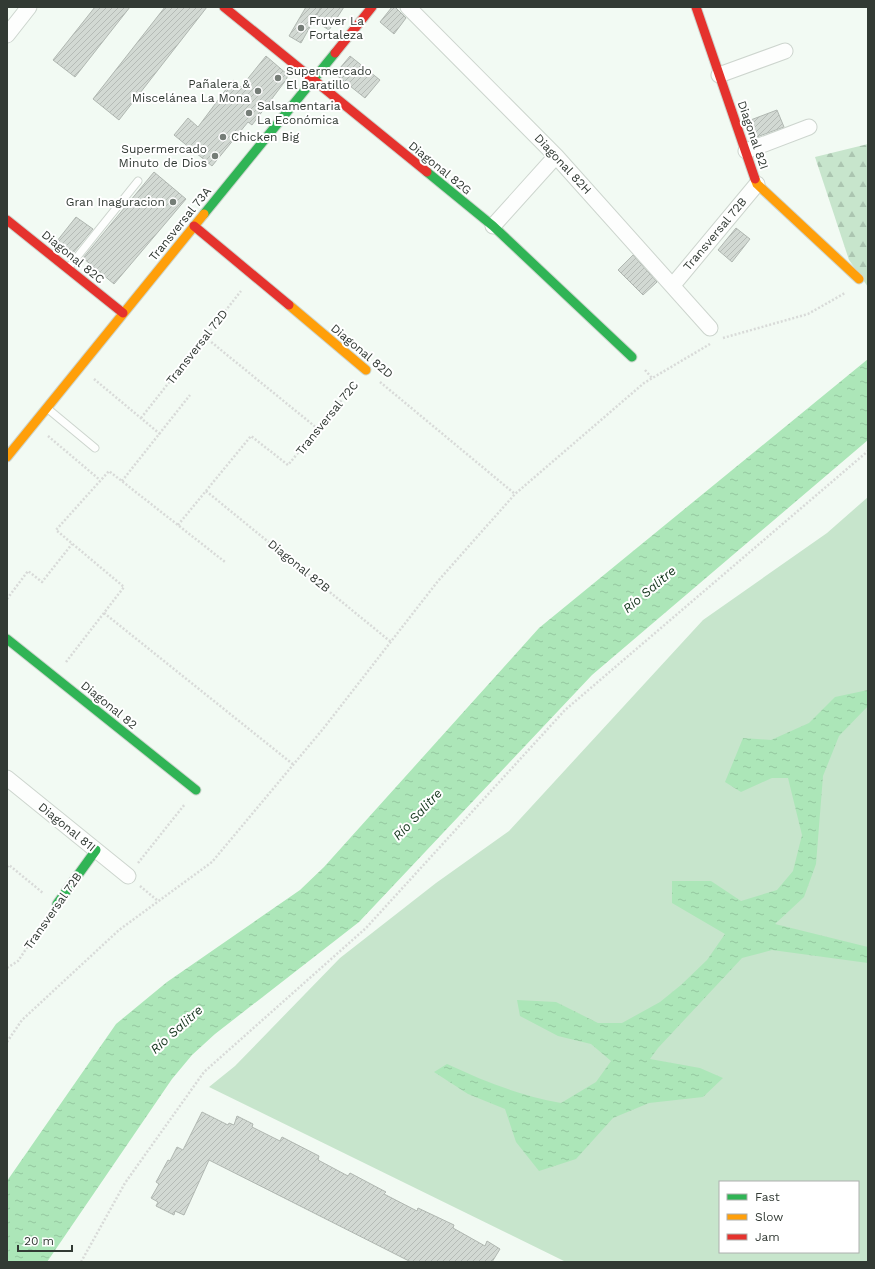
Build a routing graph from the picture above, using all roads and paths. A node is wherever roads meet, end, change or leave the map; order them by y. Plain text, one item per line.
1 (30, 7) edge
2 (224, 7) edge
3 (372, 7) edge
4 (408, 7) edge
5 (696, 7) edge
6 (7, 35) edge
7 (785, 51) dead end
8 (719, 75) junction
9 (312, 79) junction
10 (809, 127) dead end
11 (746, 151) junction
12 (556, 156) junction
13 (138, 181) dead end
14 (757, 184) junction
15 (7, 220) edge
16 (194, 226) junction
17 (493, 226) junction
18 (68, 269) junction
19 (254, 275) junction
20 (859, 279) dead end
21 (673, 285) junction
22 (849, 291) dead end
23 (123, 313) junction
24 (714, 334) joint
25 (205, 336) junction
26 (712, 343) dead end
27 (632, 357) dead end
28 (80, 367) junction
29 (366, 370) junction
30 (190, 395) dead end
31 (46, 408) junction
32 (141, 418) junction
33 (33, 424) junction
34 (318, 429) junction
35 (160, 434) junction
36 (95, 448) dead end
37 (868, 452) edge
38 (7, 457) edge
39 (100, 480) junction
40 (122, 481) junction
41 (206, 490) junction
42 (515, 494) junction
43 (178, 525) junction
44 (72, 544) junction
45 (224, 562) dead end
46 (7, 598) edge
47 (104, 613) junction
48 (7, 639) edge
49 (391, 642) junction
50 (55, 677) junction
51 (294, 765) junction
52 (7, 778) edge
53 (196, 790) joint
54 (96, 850) junction
55 (8, 866) edge
56 (128, 876) junction
57 (158, 901) junction
58 (56, 904) junction
59 (7, 968) edge
60 (7, 1042) edge
61 (81, 1262) edge

1 - 6 street
2 - 9 street, Diagonal 82G
3 - 9 street, Transversal 73A
4 - 12 street, Diagonal 82H
5 - 8 street, Diagonal 82I
7 - 8 street
8 - 11 street, Diagonal 82I
9 - 16 street, Transversal 73A
9 - 17 street, Diagonal 82G
10 - 11 street
11 - 14 street, Diagonal 82I
12 - 17 street
12 - 21 street, Diagonal 82H
13 - 18 lane
14 - 20 street, Diagonal 82I
14 - 21 street, Transversal 72B
15 - 18 street, Diagonal 82C
16 - 19 street, Diagonal 82D
16 - 23 street, Transversal 73A
17 - 27 street, Diagonal 82G
18 - 23 street, Diagonal 82C
19 - 25 path, Transversal 72D
19 - 29 street, Diagonal 82D
21 - 24 street, Diagonal 82H
22 - 24 path
23 - 28 street, Transversal 73A
25 - 32 path, Transversal 72D
25 - 34 path
26 - 42 path
28 - 31 street, Transversal 73A
28 - 32 path
29 - 34 path, Transversal 72C
29 - 42 path, Diagonal 82D
30 - 35 path, Transversal 72D
31 - 33 street, Transversal 73A
31 - 36 lane
32 - 35 path
33 - 38 street, Transversal 73A
33 - 39 path
34 - 41 path, Transversal 72C
35 - 40 path, Transversal 72D
37 - 61 path
39 - 40 path
39 - 44 path
40 - 43 path
41 - 43 path
41 - 49 path, Diagonal 82B
42 - 49 path
43 - 45 path
44 - 46 path
44 - 47 path
47 - 50 path
47 - 51 path
48 - 50 street, Diagonal 82
49 - 51 path
50 - 53 street, Diagonal 82
51 - 57 path
52 - 54 street, Diagonal 81I
53 - 56 path
54 - 56 street, Diagonal 81I
54 - 58 street, Transversal 72B
55 - 58 path
56 - 57 path
57 - 60 path
58 - 59 path, Transversal 72B

